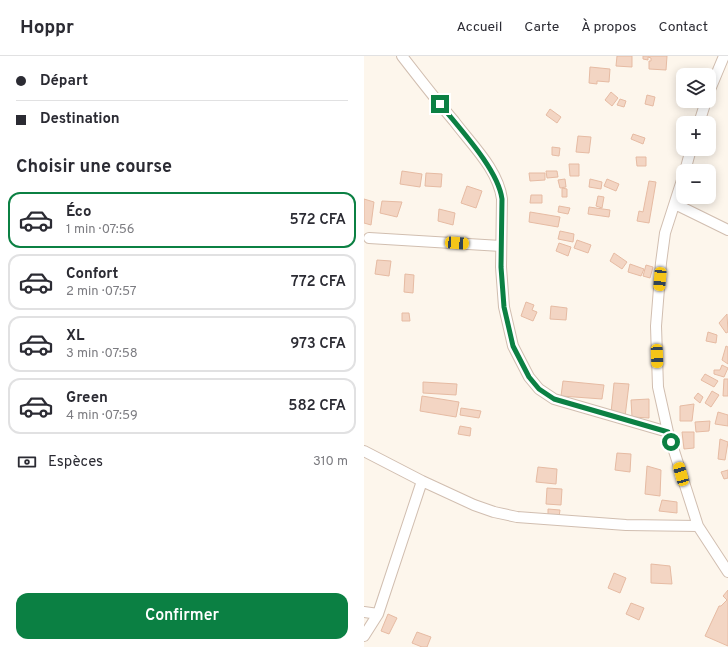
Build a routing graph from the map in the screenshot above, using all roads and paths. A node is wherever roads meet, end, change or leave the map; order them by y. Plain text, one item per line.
1 (403, 56) edge
2 (724, 56) edge
3 (716, 75) edge
4 (676, 201) edge
5 (675, 204) junction
6 (728, 230) edge
7 (369, 238) dead end
8 (501, 246) junction
9 (668, 432) junction
10 (364, 451) edge
11 (422, 481) junction
12 (698, 526) junction
13 (728, 572) edge
14 (364, 612) edge
15 (378, 614) junction
16 (364, 636) edge

1 - 8 street
2 - 3 street
4 - 5 street
5 - 6 street
5 - 9 street
7 - 8 street
8 - 9 street
9 - 12 street
10 - 11 street
11 - 12 street
11 - 15 street
12 - 13 street
14 - 15 street
15 - 16 street

